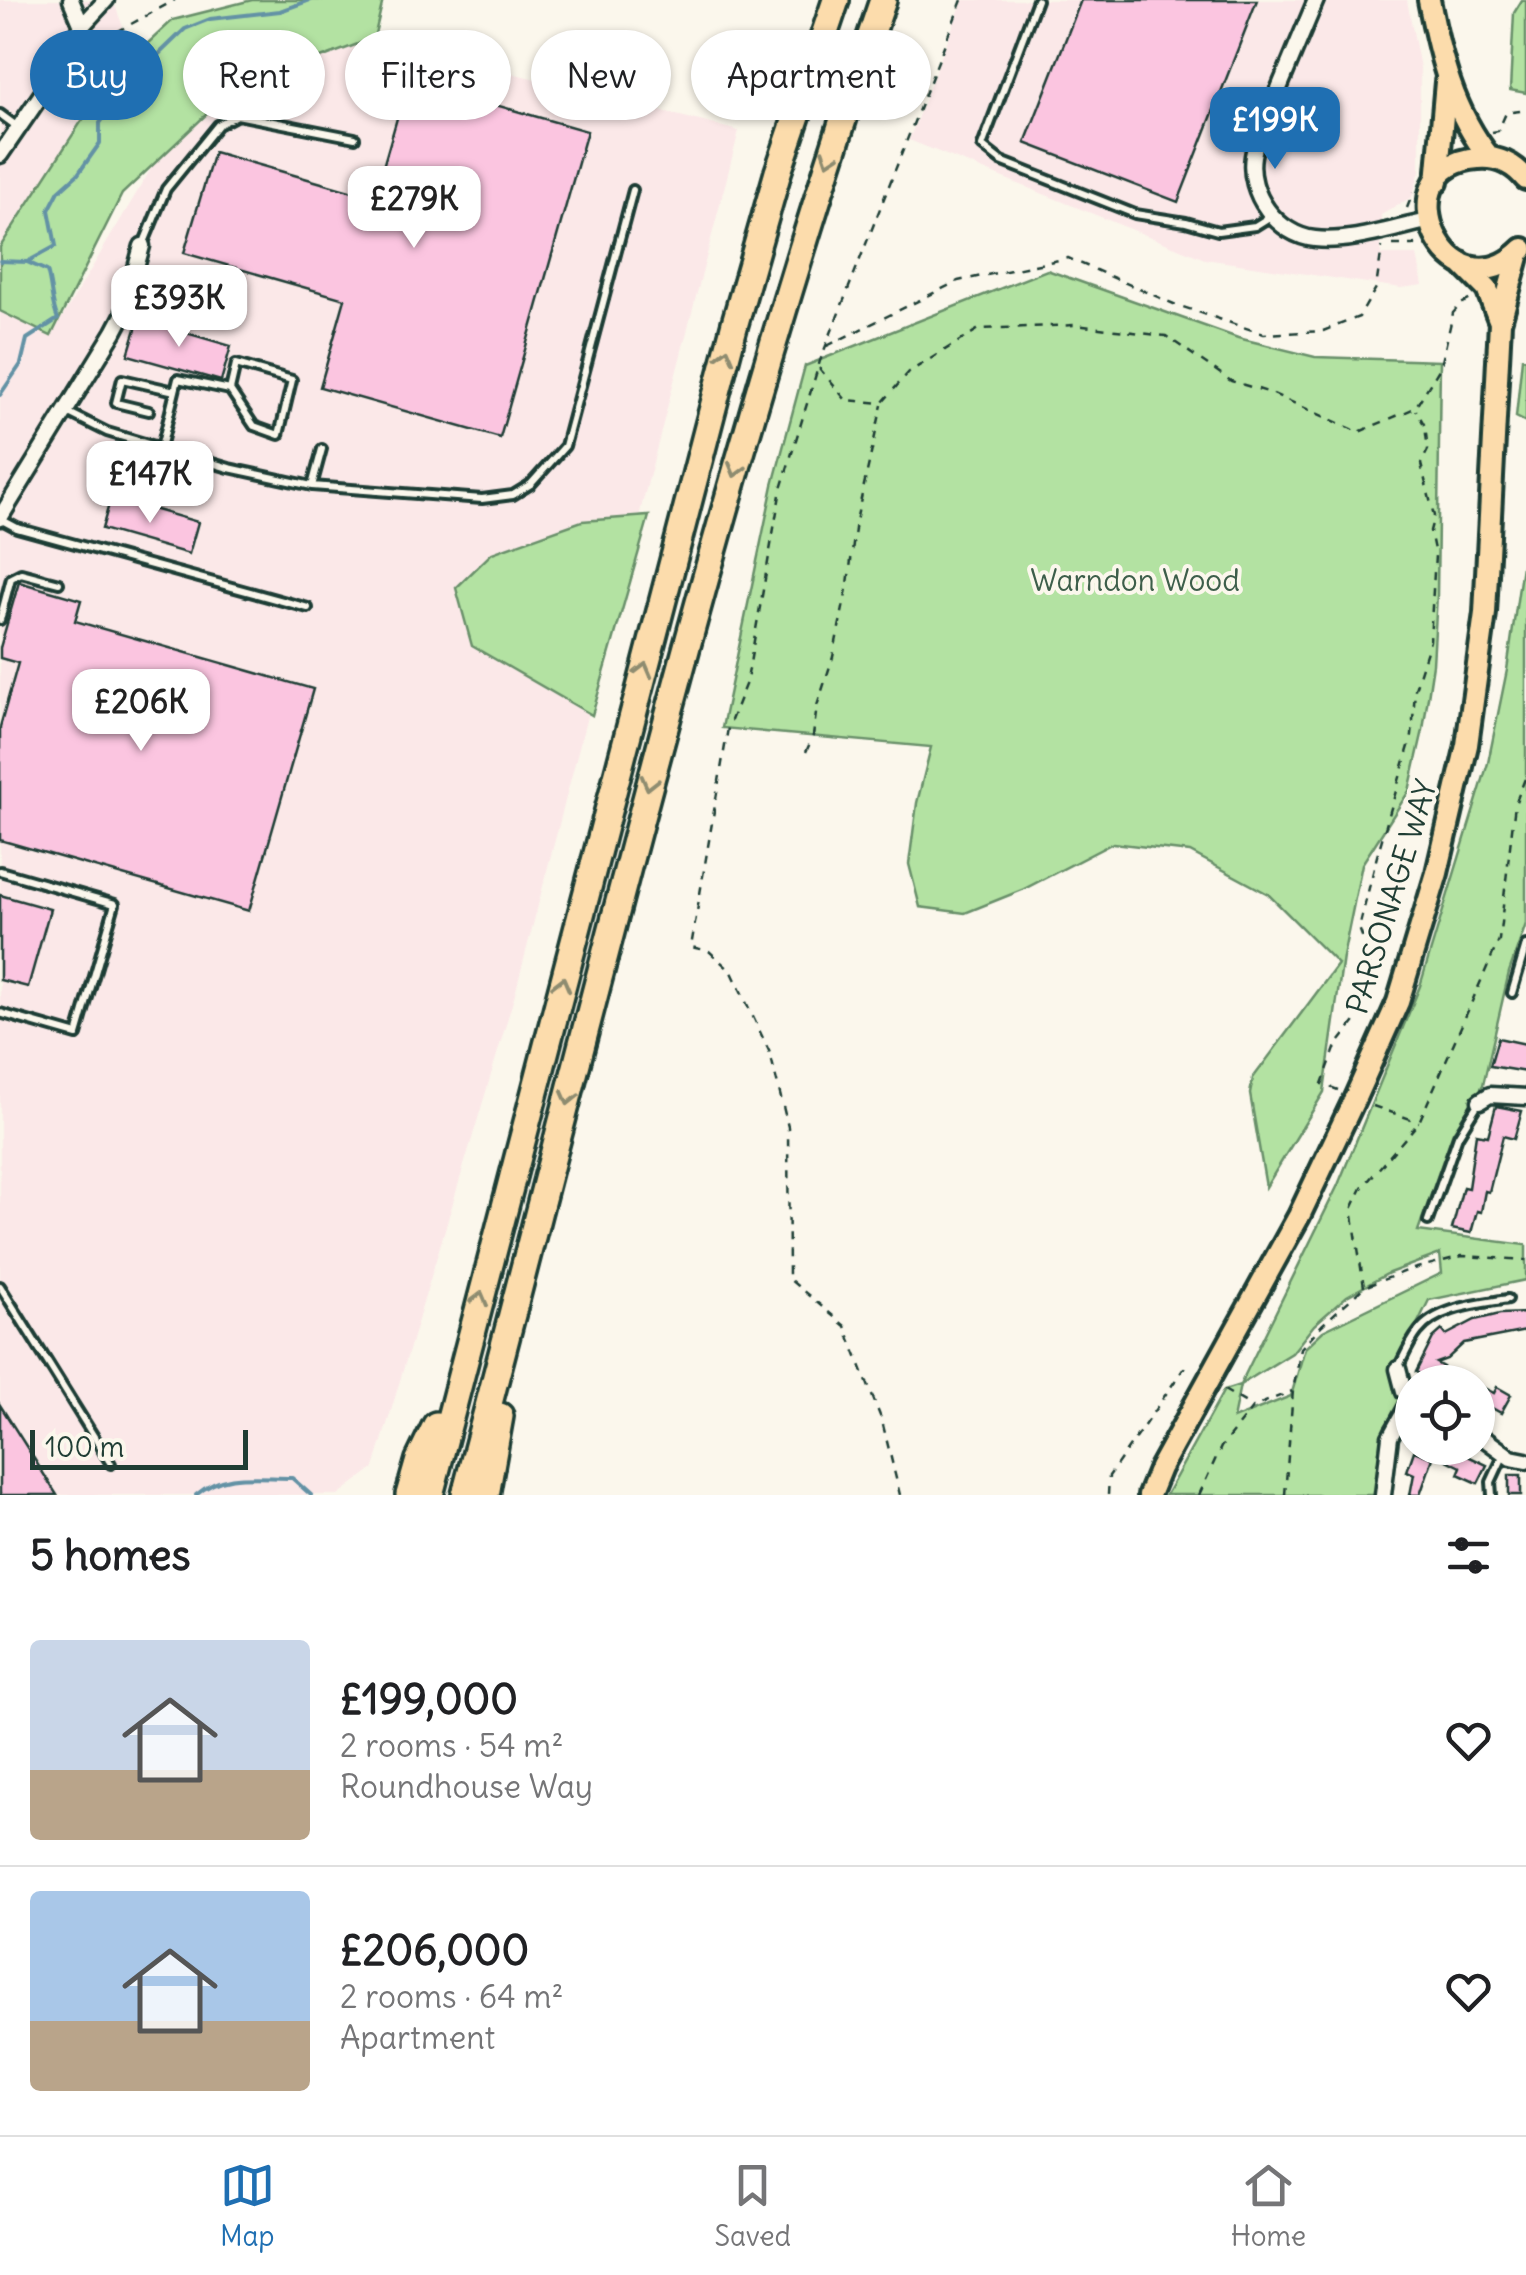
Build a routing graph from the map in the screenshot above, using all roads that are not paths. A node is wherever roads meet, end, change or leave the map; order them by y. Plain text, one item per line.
1 (72, 0) edge
2 (106, 0) edge
3 (836, 0) edge
4 (884, 0) edge
5 (1037, 0) edge
6 (1316, 0) edge
7 (1429, 0) edge
8 (82, 26) junction
9 (1446, 80) junction
10 (1240, 96) dead end
11 (1271, 110) junction
12 (0, 114) edge
13 (19, 128) junction
14 (355, 138) dead end
15 (0, 155) edge
16 (1490, 158) junction
17 (1526, 179) edge
18 (1436, 182) junction
19 (634, 190) dead end
20 (1272, 216) junction
21 (1419, 223) junction
22 (142, 246) joint
23 (1523, 249) edge
24 (1461, 263) junction
25 (132, 284) junction
26 (231, 309) dead end
27 (1500, 322) junction
28 (230, 390) junction
29 (175, 392) junction
30 (149, 411) dead end
31 (66, 412) junction
32 (161, 448) junction
33 (322, 449) dead end
34 (312, 486) junction
35 (0, 519) edge
36 (59, 583) dead end
37 (308, 608) dead end
38 (0, 620) edge
39 (0, 872) edge
40 (1526, 945) edge
41 (1512, 993) dead end
42 (0, 1013) edge
43 (1526, 1097) edge
44 (1480, 1101) joint
45 (1428, 1220) dead end
46 (0, 1286) edge
47 (1508, 1300) dead end
48 (516, 1301) junction
49 (1400, 1365) edge
50 (462, 1367) junction
51 (1395, 1428) edge
52 (1495, 1447) edge
53 (1504, 1454) junction
54 (1526, 1461) edge
55 (111, 1464) dead end
56 (410, 1495) edge
57 (430, 1495) edge
58 (465, 1495) edge
59 (486, 1495) edge
60 (1149, 1495) edge
61 (1383, 1495) edge
62 (1492, 1495) edge

1 - 8 street
2 - 8 street
50 -> 3 highway
4 -> 48 highway
5 - 20 lane
6 - 11 street
7 - 9 main road
8 - 13 street
9 - 16 main road
9 - 18 main road
10 - 11 lane
11 - 20 street
12 - 13 lane
13 - 15 street
14 - 22 lane
16 - 17 main road
16 - 18 main road
18 - 21 main road
19 - 34 lane
20 - 21 street
21 - 24 main road
22 - 25 street
23 - 24 main road
23 - 27 main road, PARSONAGE WAY
24 - 27 main road
25 - 26 lane
25 - 31 street
27 - 60 main road, PARSONAGE WAY
28 - 28 lane
28 - 29 lane
29 - 30 lane
29 - 32 lane
31 - 32 lane
31 - 35 street
32 - 34 lane
33 - 34 lane
35 - 37 lane
36 - 38 lane
39 - 42 lane
40 - 41 lane
43 - 44 street
44 - 45 lane
46 - 55 lane
47 - 49 lane
48 - 58 highway
48 - 59 highway
50 - 56 highway
50 - 57 highway
51 - 61 street
52 - 53 street
53 - 54 street
53 - 62 lane

